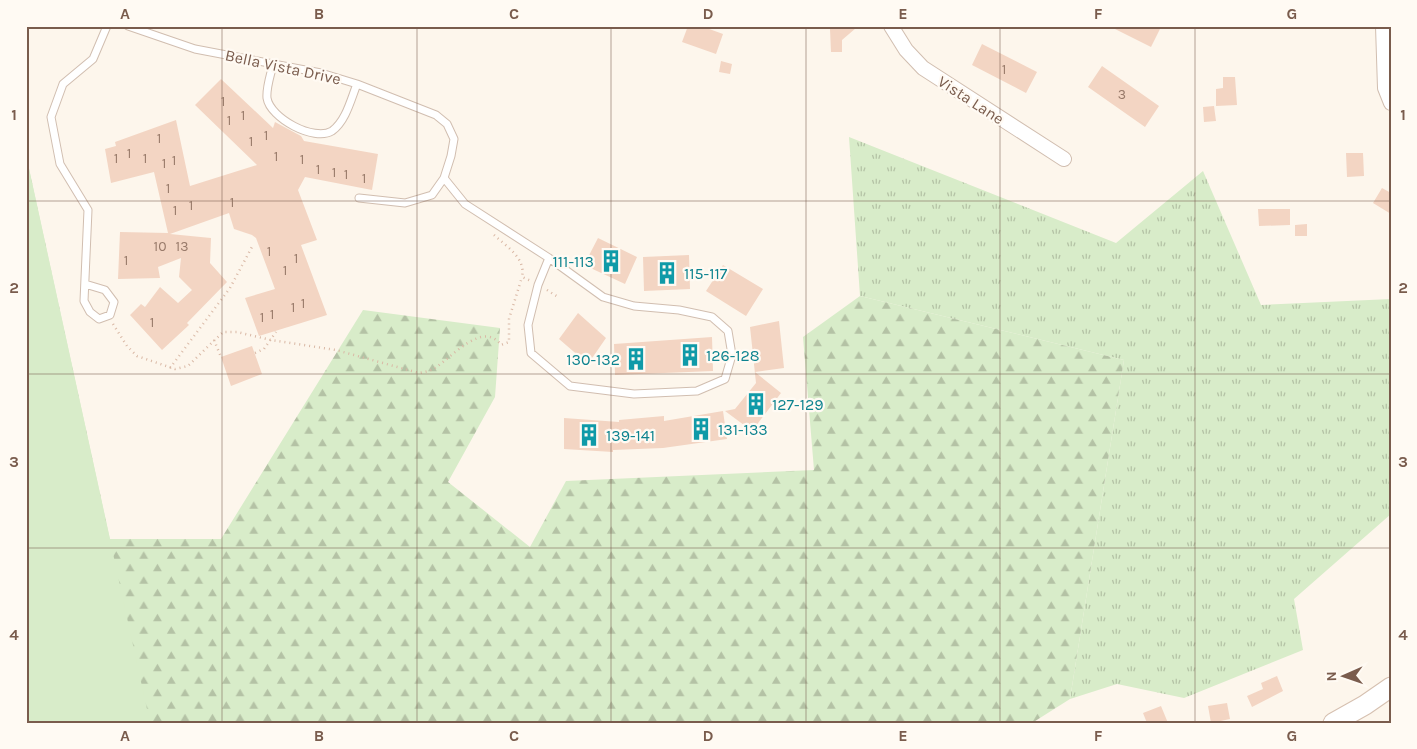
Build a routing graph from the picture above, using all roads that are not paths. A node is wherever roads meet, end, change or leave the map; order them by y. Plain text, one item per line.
1 (107, 26) edge
2 (128, 26) edge
3 (891, 26) edge
4 (1383, 26) edge
5 (273, 64) junction
6 (357, 84) junction
7 (1391, 103) edge
8 (1064, 159) dead end
9 (444, 178) junction
10 (359, 198) dead end
11 (549, 258) junction
12 (86, 284) junction
13 (1391, 687) edge
14 (1333, 723) edge

1 - 12 lane
2 - 5 lane, Bella Vista Drive
3 - 8 street, Vista Lane
4 - 7 street
5 - 6 lane, Bella Vista Drive
5 - 6 lane
6 - 9 lane, Bella Vista Drive
9 - 10 lane
9 - 11 lane
11 - 11 lane
12 - 12 lane
13 - 14 street

